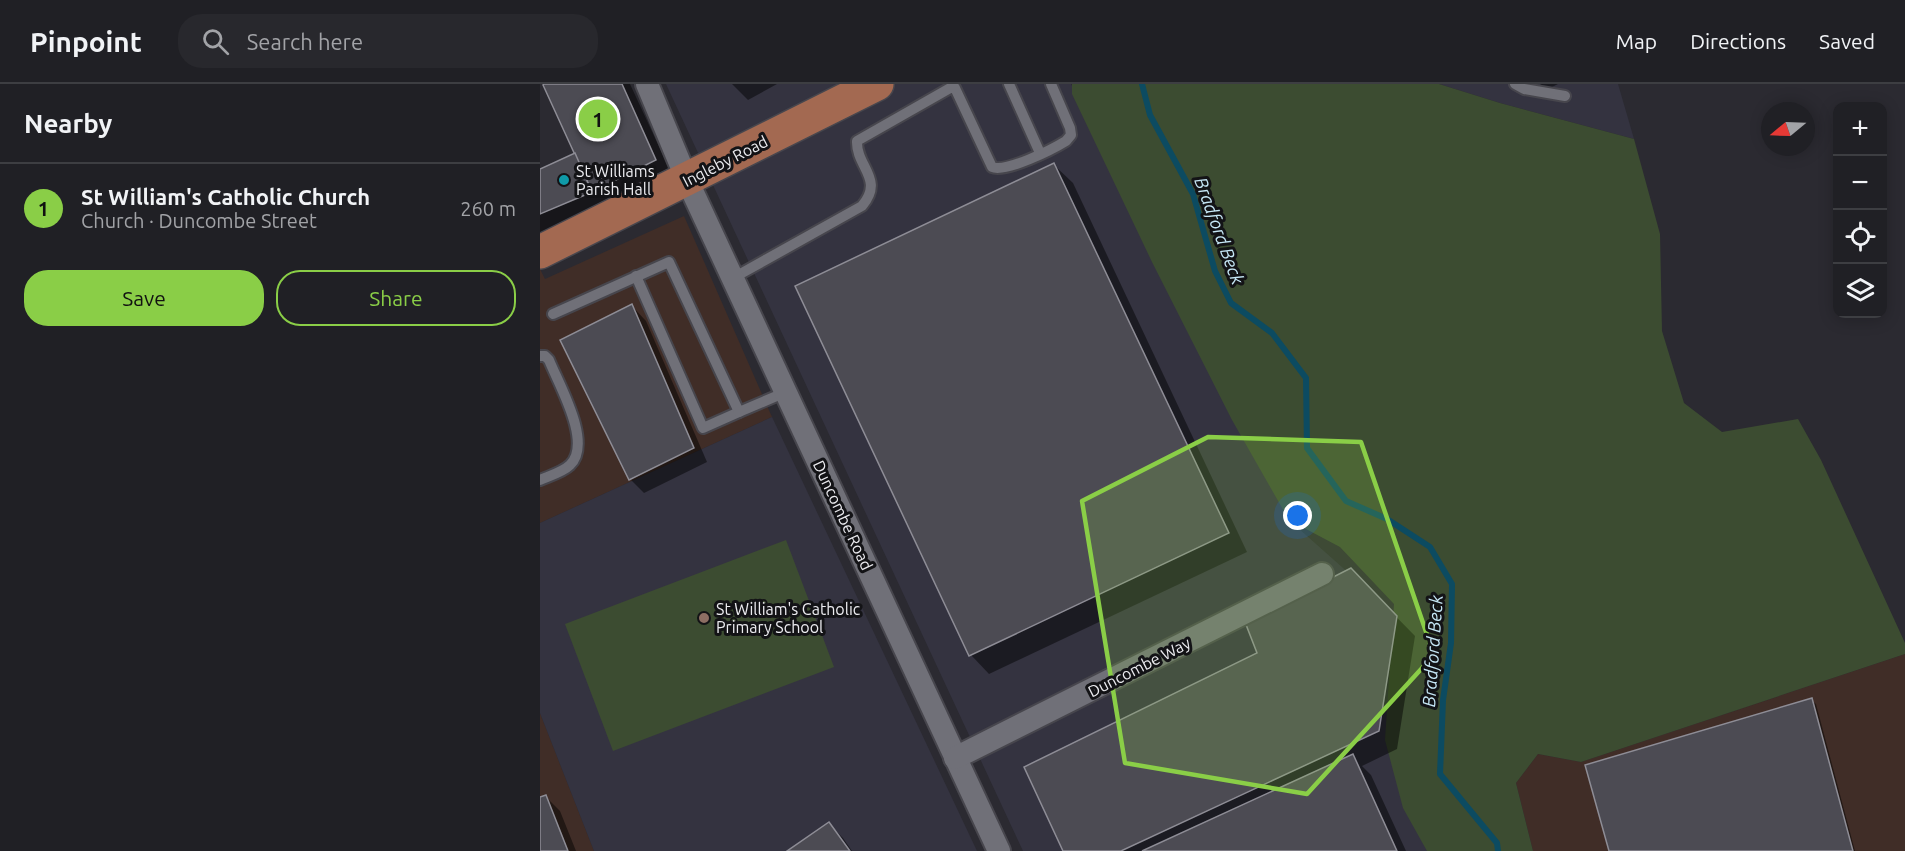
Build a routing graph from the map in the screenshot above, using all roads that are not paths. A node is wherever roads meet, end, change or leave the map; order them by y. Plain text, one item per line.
1 (646, 84) edge
2 (877, 84) edge
3 (1009, 84) edge
4 (1051, 84) edge
5 (1515, 84) edge
6 (956, 86) edge
7 (1565, 96) dead end
8 (1041, 153) junction
9 (687, 180) junction
10 (540, 252) edge
11 (636, 276) junction
12 (733, 278) junction
13 (553, 314) dead end
14 (540, 356) edge
15 (787, 392) junction
16 (739, 412) junction
17 (540, 480) edge
18 (1322, 574) dead end
19 (955, 758) junction
20 (999, 851) edge

1 - 9 street, Duncombe Road
2 - 9 main road, Ingleby Road
3 - 8 lane
4 - 8 lane
5 - 7 lane
6 - 8 lane
6 - 12 lane
9 - 10 main road, Ingleby Road
9 - 12 street, Duncombe Road
11 - 13 lane
11 - 16 lane
11 - 16 lane
12 - 15 street, Duncombe Road
14 - 17 lane
15 - 16 lane
15 - 19 street, Duncombe Road
18 - 19 street, Duncombe Way
19 - 20 street, Duncombe Road

